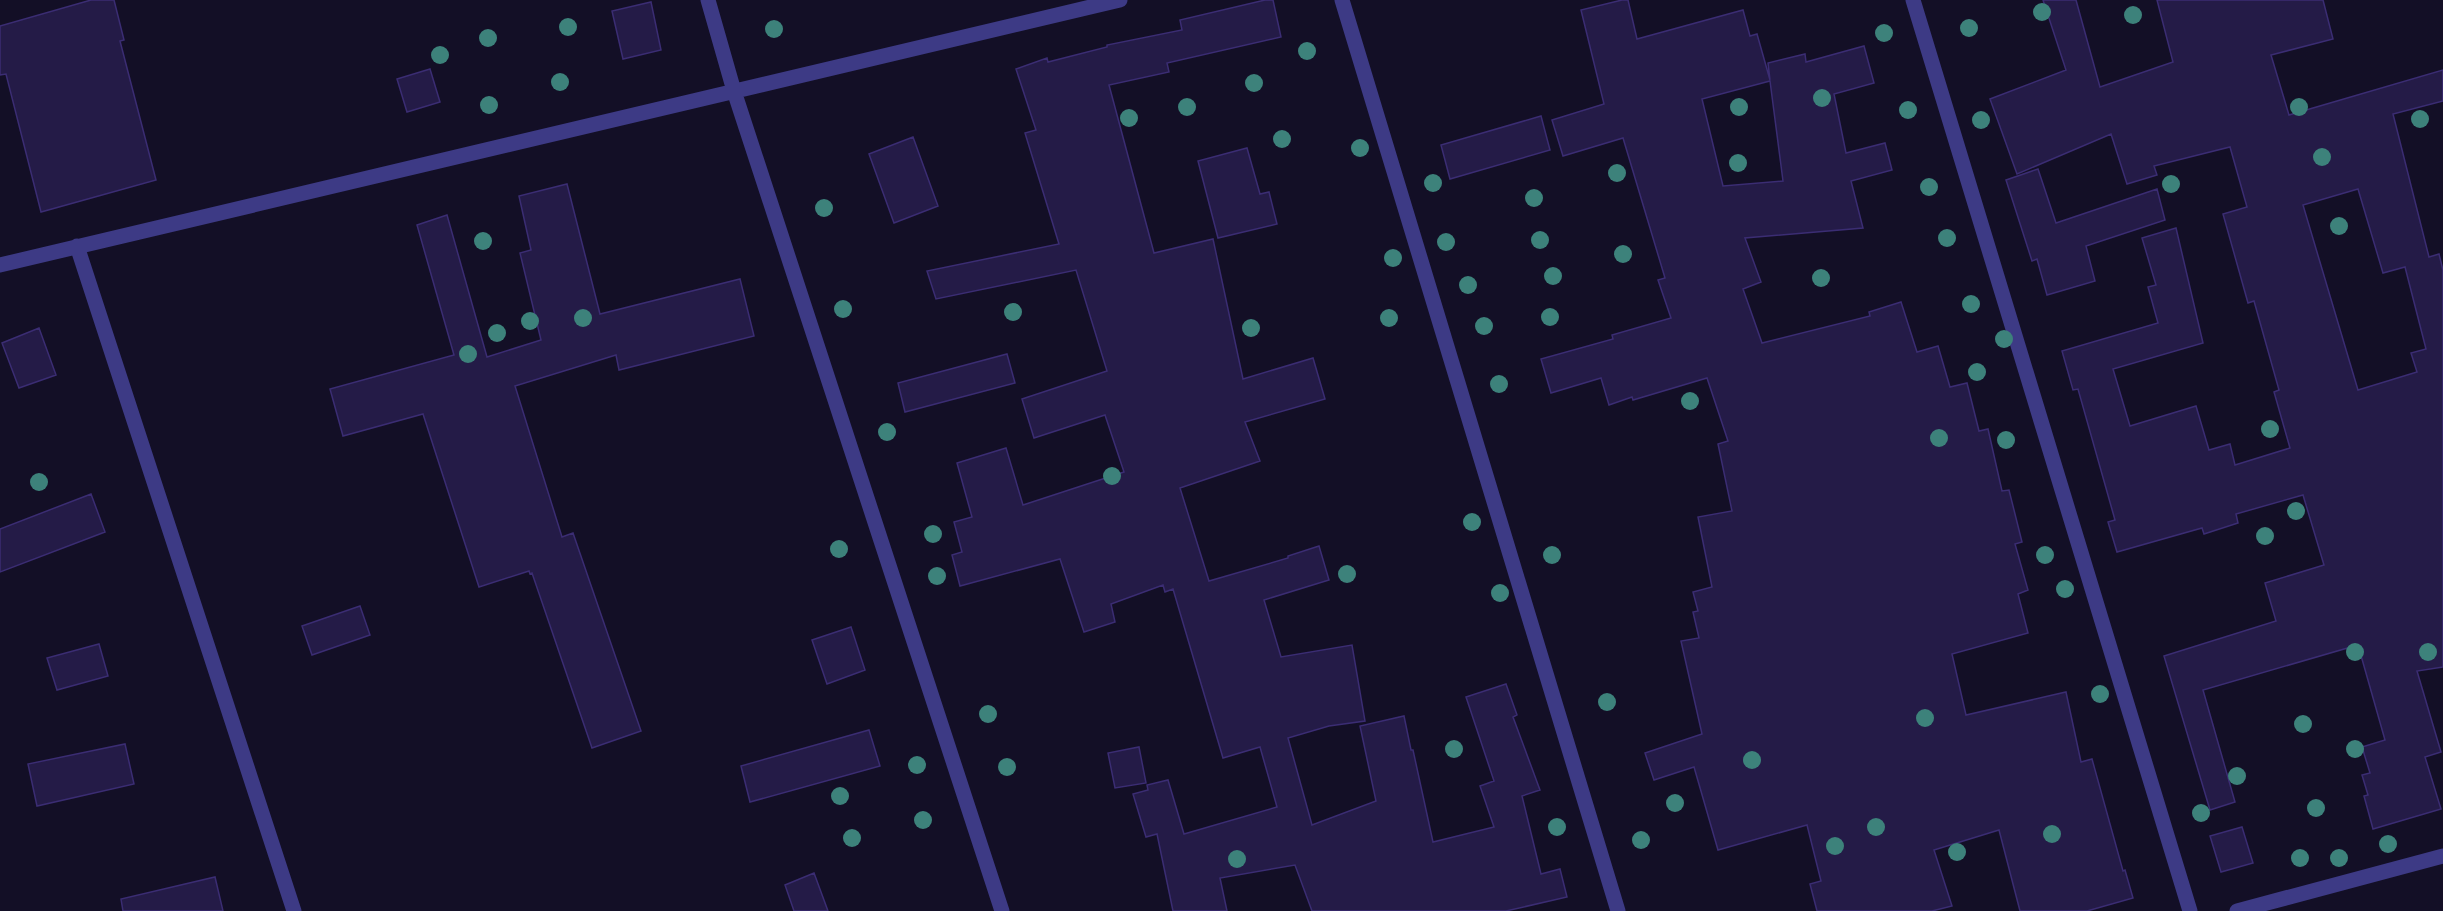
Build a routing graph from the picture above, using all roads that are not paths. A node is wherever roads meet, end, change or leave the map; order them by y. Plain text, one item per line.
1 (708, 0) edge
2 (1120, 0) edge
3 (1342, 0) edge
4 (1913, 0) edge
5 (735, 91) junction
6 (77, 246) junction
7 (0, 266) edge
8 (2443, 856) edge
9 (294, 911) edge
10 (1002, 911) edge
11 (1618, 911) edge
12 (2190, 911) edge
13 (2237, 911) edge

1 - 5 street
2 - 5 street
3 - 11 street
4 - 12 street
5 - 6 street
5 - 10 street
6 - 7 street
6 - 9 street
8 - 13 street

